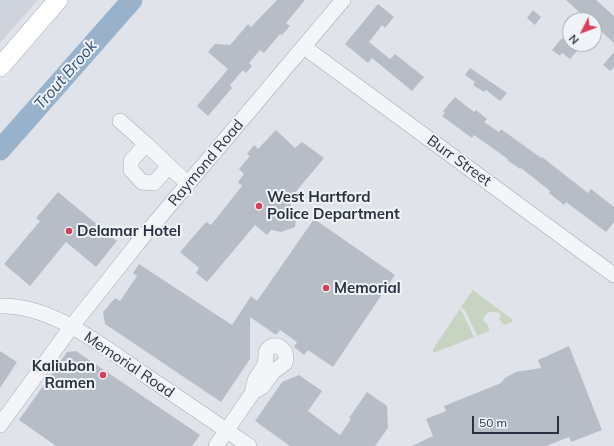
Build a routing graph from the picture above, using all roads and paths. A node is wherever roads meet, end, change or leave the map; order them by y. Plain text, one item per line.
1 (58, 0) edge
2 (343, 0) edge
3 (304, 47) junction
4 (0, 67) edge
5 (120, 121) dead end
6 (146, 144) junction
7 (169, 166) junction
8 (188, 184) junction
9 (614, 275) edge
10 (0, 306) edge
11 (72, 326) junction
12 (253, 392) dead end
13 (0, 425) edge
14 (227, 430) junction
15 (216, 446) edge
16 (249, 446) edge

1 - 4 main road
2 - 3 street, Raymond Road
3 - 8 street, Raymond Road
3 - 9 street, Burr Street
5 - 6 street
6 - 7 street
6 - 7 street
7 - 8 street
8 - 11 street, Raymond Road
10 - 11 street, Memorial Road
11 - 13 street, Raymond Road
11 - 14 street, Memorial Road
12 - 14 street
14 - 15 street
14 - 16 street, Memorial Road

